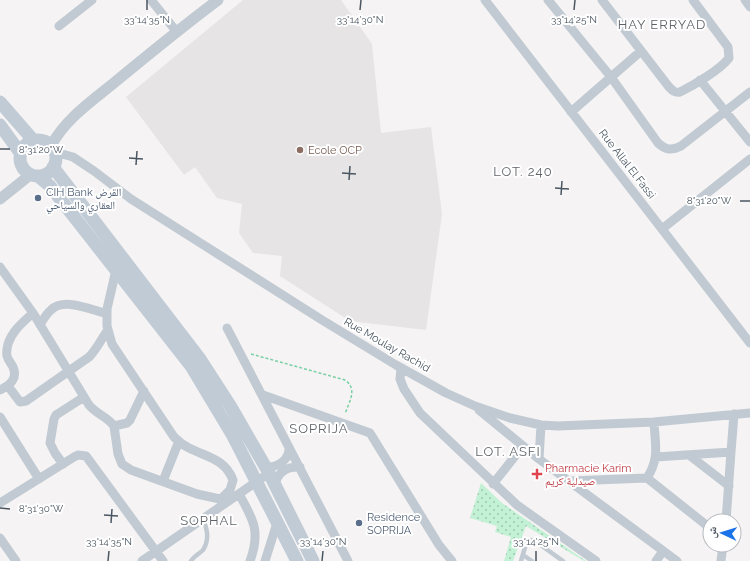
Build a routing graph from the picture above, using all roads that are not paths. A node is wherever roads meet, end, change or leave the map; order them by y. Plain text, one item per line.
1 (92, 0) edge
2 (151, 0) edge
3 (218, 0) edge
4 (485, 0) edge
5 (548, 0) edge
6 (602, 0) edge
7 (693, 0) edge
8 (745, 0) edge
9 (750, 7) edge
10 (59, 26) dead end
11 (176, 31) junction
12 (641, 51) junction
13 (611, 78) junction
14 (700, 80) junction
15 (750, 92) edge
16 (0, 102) edge
17 (725, 111) junction
18 (571, 112) junction
19 (0, 125) edge
20 (34, 141) junction
21 (750, 142) edge
22 (20, 154) junction
23 (53, 156) junction
24 (750, 159) edge
25 (34, 175) junction
26 (0, 199) edge
27 (662, 229) junction
28 (0, 267) edge
29 (116, 270) junction
30 (3, 278) edge
31 (33, 313) junction
32 (107, 314) junction
33 (40, 325) junction
34 (227, 328) dead end
35 (108, 330) junction
36 (750, 343) edge
37 (401, 368) junction
38 (69, 371) junction
39 (4, 388) edge
40 (144, 391) junction
41 (263, 395) junction
42 (84, 397) junction
43 (475, 406) junction
44 (750, 413) edge
45 (734, 414) junction
46 (0, 417) edge
47 (654, 422) junction
48 (541, 425) junction
49 (114, 426) junction
50 (180, 441) junction
51 (523, 446) junction
52 (289, 447) junction
53 (731, 452) junction
54 (689, 455) junction
55 (656, 457) junction
56 (539, 459) junction
57 (63, 464) junction
58 (300, 467) junction
59 (270, 475) junction
60 (647, 478) junction
61 (39, 479) junction
62 (257, 481) junction
63 (570, 481) junction
64 (162, 482) junction
65 (493, 484) junction
66 (729, 486) junction
67 (239, 494) junction
68 (224, 500) junction
69 (0, 504) edge
70 (727, 513) edge
71 (203, 519) junction
72 (702, 522) edge
73 (277, 523) junction
74 (0, 538) edge
75 (156, 551) junction
76 (663, 551) junction
77 (523, 555) junction
78 (16, 561) edge
79 (142, 561) edge
80 (163, 561) edge
81 (191, 561) edge
82 (250, 561) edge
83 (265, 561) edge
84 (297, 561) edge
85 (313, 561) edge
86 (348, 561) edge
87 (452, 561) edge
88 (521, 561) edge
89 (532, 561) edge
90 (564, 561) edge
91 (596, 561) edge
92 (656, 561) edge
93 (677, 561) edge

1 - 10 street
2 - 11 street
3 - 11 street
4 - 18 street, Rue Allal El Fassi
5 - 13 street
6 - 12 street
7 - 14 street
8 - 9 street
11 - 23 street
12 - 13 street
12 - 14 street
13 - 17 street
13 - 18 street
14 - 17 street
15 - 17 street
16 - 20 main road
17 - 21 street
18 - 27 street, Rue Allal El Fassi
19 - 22 main road
20 - 22 main road
20 - 23 main road
22 - 25 main road
23 - 25 main road
23 - 37 street, Rue Moulay Rachid
23 - 59 main road
24 - 27 street
25 - 26 street
25 - 29 main road
27 - 36 street, Rue Allal El Fassi
28 - 30 street
29 - 32 street
29 - 62 main road
30 - 31 street
31 - 33 street
31 - 39 street
32 - 33 street
32 - 35 street
33 - 38 street
34 - 41 street
35 - 38 street
35 - 40 street
37 - 43 street, Rue Moulay Rachid
37 - 65 street
38 - 39 street
38 - 42 street
40 - 49 street
40 - 50 street
41 - 52 street
41 - 87 street
42 - 49 street
42 - 57 street
43 - 48 street, Rue Moulay Rachid
43 - 51 street
44 - 45 street, Rue Moulay Rachid
45 - 47 street, Rue Moulay Rachid
45 - 53 street
46 - 61 street
47 - 48 street, Rue Moulay Rachid
47 - 55 street
48 - 56 street
49 - 64 street
50 - 64 street
50 - 68 street
51 - 56 street
51 - 65 street
52 - 58 street
52 - 59 street
53 - 54 street
53 - 66 street
54 - 55 street
54 - 66 street
55 - 60 street
56 - 63 street
57 - 61 street
57 - 75 street
58 - 59 street
58 - 86 street
59 - 62 street
59 - 85 main road
60 - 63 street
60 - 72 street
61 - 69 street
62 - 67 street
62 - 73 main road
63 - 76 street
64 - 68 street
65 - 91 street
66 - 70 street
67 - 68 street
67 - 82 street
68 - 71 street
71 - 75 street
71 - 81 lane
73 - 83 street
73 - 84 main road
74 - 78 street
75 - 79 street
75 - 80 street
76 - 92 street
76 - 93 street
77 - 88 lane
77 - 89 lane
77 - 90 lane

